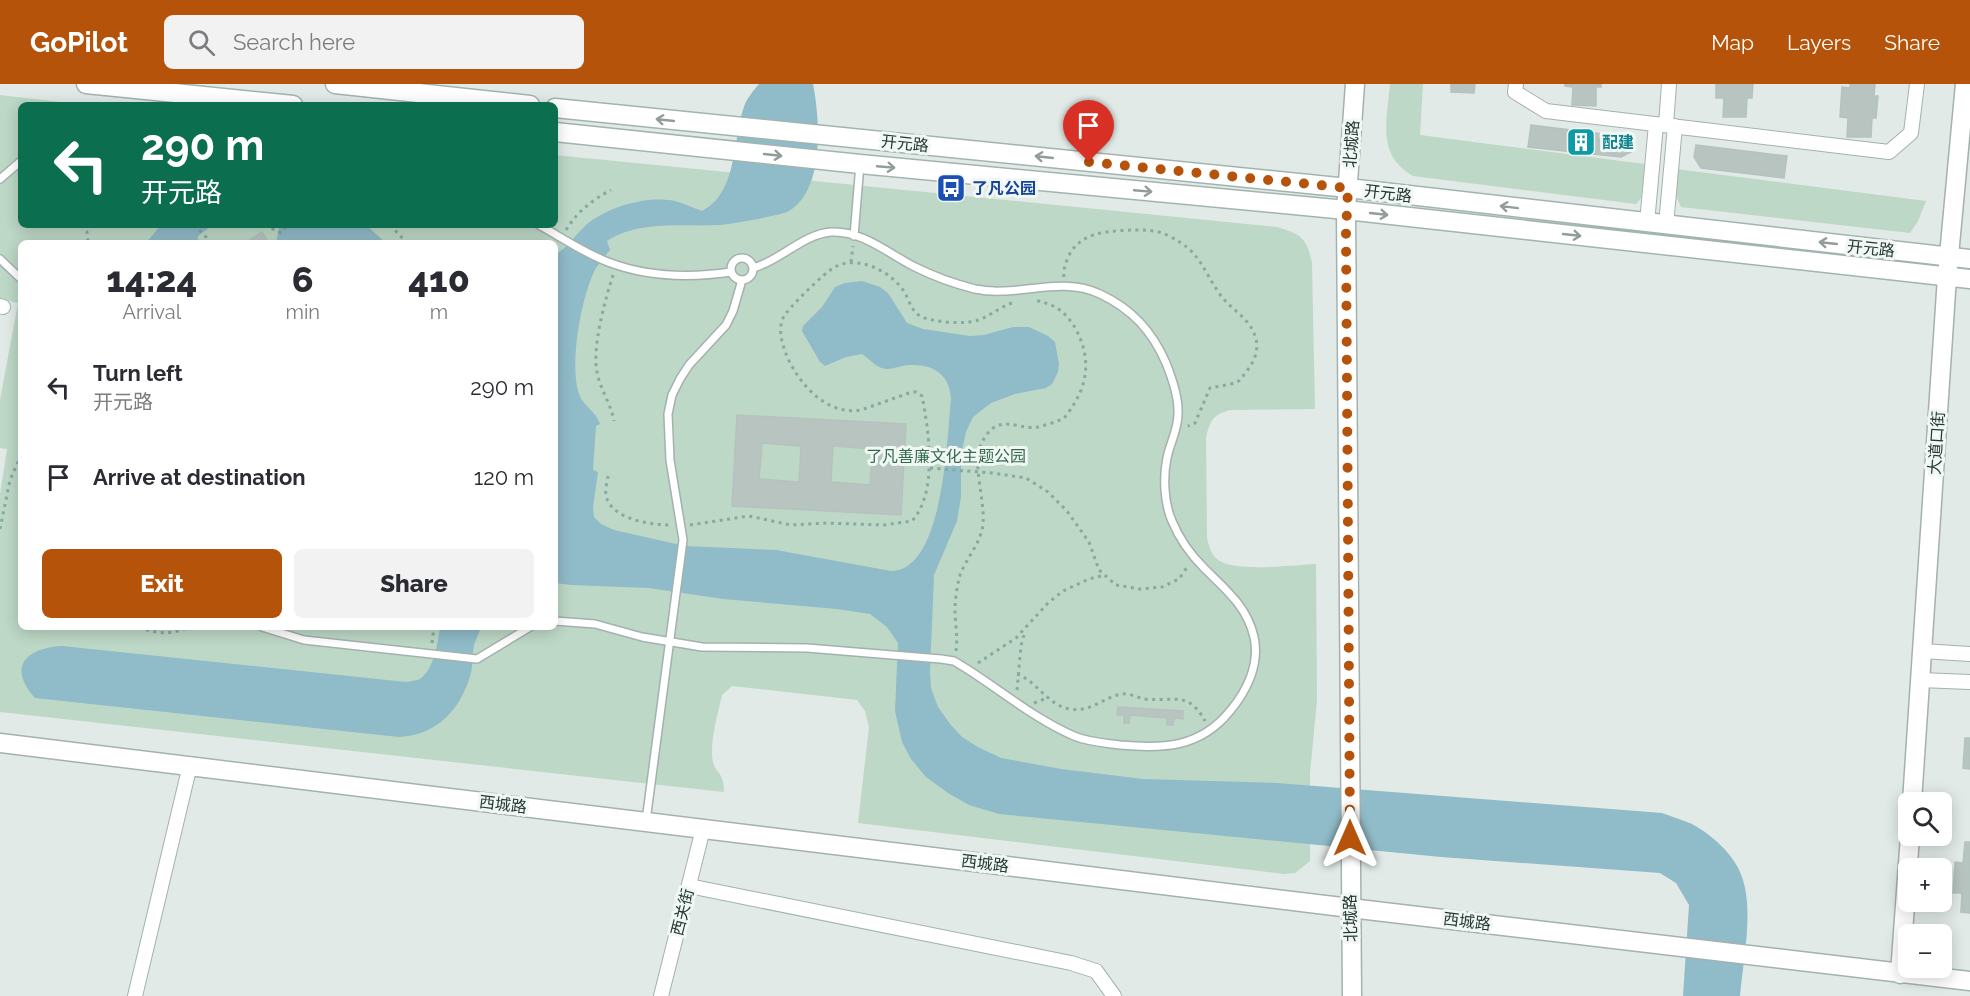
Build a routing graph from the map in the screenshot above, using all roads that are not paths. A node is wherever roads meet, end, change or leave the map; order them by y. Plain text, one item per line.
1 (86, 84) edge
2 (335, 84) edge
3 (1354, 84) edge
4 (1515, 84) edge
5 (1669, 84) edge
6 (1917, 84) edge
7 (1965, 84) edge
8 (263, 102) edge
9 (502, 102) edge
10 (558, 108) edge
11 (1666, 125) junction
12 (558, 132) edge
13 (18, 163) edge
14 (860, 164) junction
15 (0, 178) edge
16 (1348, 188) junction
17 (1346, 210) junction
18 (1647, 223) junction
19 (1666, 225) junction
20 (545, 228) edge
21 (854, 236) junction
22 (1949, 257) junction
23 (0, 259) edge
24 (1970, 259) edge
25 (753, 268) junction
26 (731, 272) junction
27 (18, 276) edge
28 (1947, 277) junction
29 (1970, 279) edge
30 (742, 280) junction
31 (558, 621) edge
32 (272, 630) edge
33 (525, 630) edge
34 (670, 642) junction
35 (1922, 651) junction
36 (1970, 654) edge
37 (1920, 680) junction
38 (1970, 682) edge
39 (0, 743) edge
40 (190, 765) junction
41 (1913, 792) edge
42 (645, 821) junction
43 (703, 829) junction
44 (1909, 846) edge
45 (689, 886) junction
46 (1350, 908) junction
47 (1904, 924) edge
48 (1898, 974) edge
49 (1940, 978) edge
50 (1970, 981) edge
51 (135, 996) edge
52 (661, 996) edge
53 (1114, 996) edge
54 (1352, 996) edge

1 - 8 street
2 - 9 street
3 - 16 street, 北城路
4 - 11 street
5 - 11 street
6 - 11 street
7 - 22 street, 大道口街
16 -> 10 street, 开元路
11 - 18 street
11 - 19 street
12 -> 14 street, 开元路
13 - 15 lane
14 -> 17 street, 开元路
14 - 21 lane
16 - 17 street, 北城路
18 -> 16 street, 开元路
17 -> 28 street, 开元路
17 - 46 street, 北城路
18 - 19 street, 开元路
22 -> 19 street, 开元路
20 - 26 lane
21 - 25 lane
21 - 34 lane
22 - 24 street, 开元路
22 - 28 street, 大道口街
23 - 27 lane
25 - 26 lane
25 - 30 lane
26 - 30 lane
28 - 29 street, 开元路
28 - 35 street, 大道口街
30 - 34 lane
31 - 34 lane
32 - 33 lane
34 - 42 lane
35 - 36 street
35 - 37 street, 大道口街
37 - 38 street
37 - 41 street, 大道口街
39 - 40 street, 西城路
40 - 42 street, 西城路
40 - 51 street
42 - 43 street, 西城路
43 - 45 street, 西关街
43 - 46 street, 西城路
44 - 47 street
45 - 52 street, 西关街
45 - 53 street
46 - 48 street, 西城路
46 - 54 street, 北城路
49 - 50 street, 西城路

